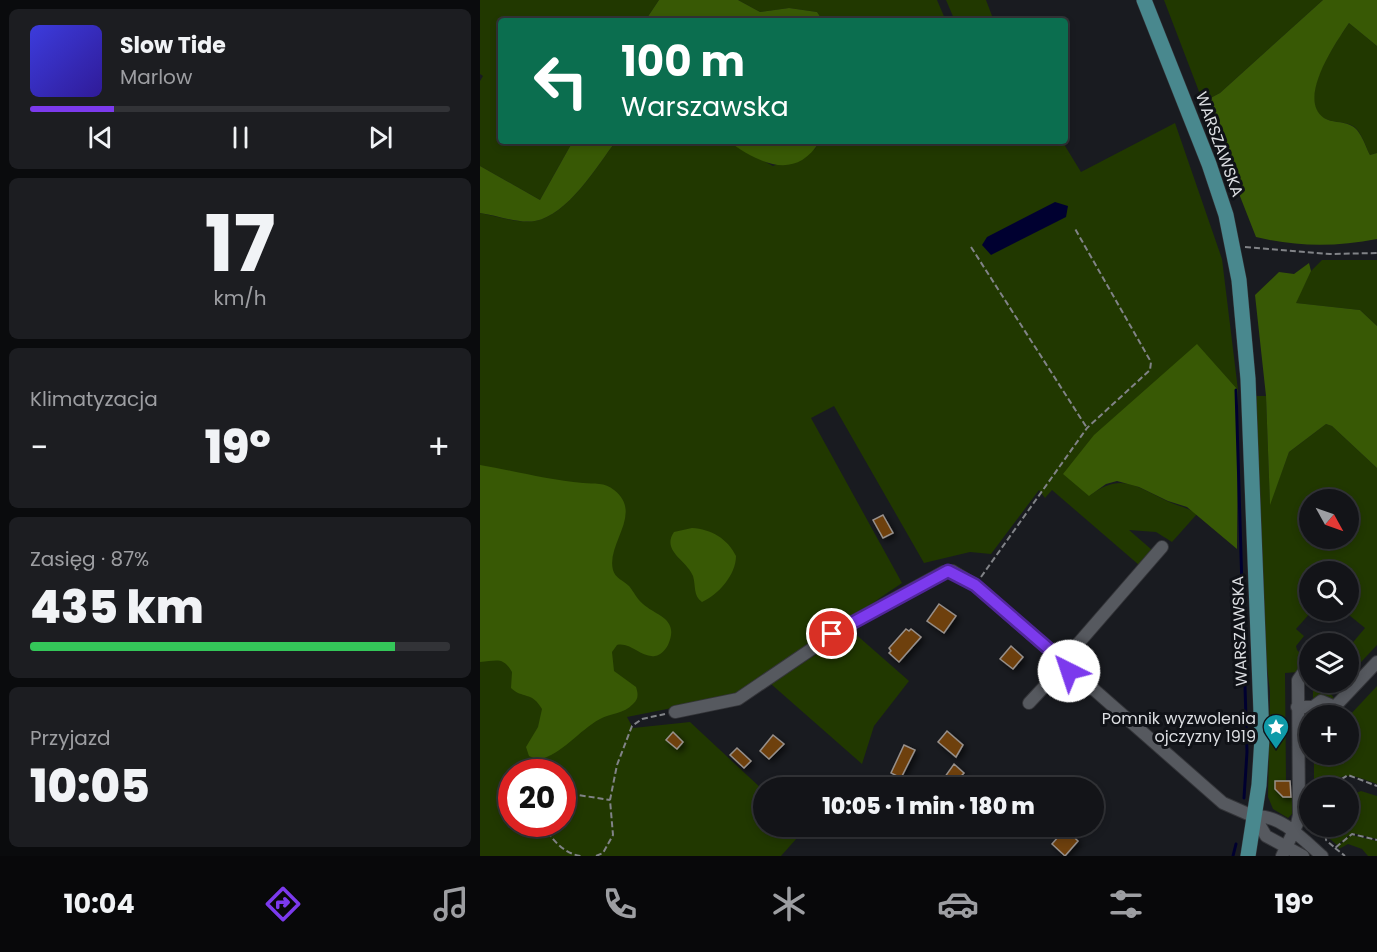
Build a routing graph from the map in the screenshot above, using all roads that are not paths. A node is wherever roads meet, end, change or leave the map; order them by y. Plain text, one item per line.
1 (1144, 0) edge
2 (1162, 547) dead end
3 (1377, 662) edge
4 (1067, 665) junction
5 (1299, 676) edge
6 (1029, 703) dead end
7 (1297, 708) junction
8 (675, 712) road end
9 (1255, 817) junction
10 (1293, 833) junction
11 (1285, 851) edge
12 (1248, 856) edge
13 (1303, 856) edge
14 (1322, 856) edge

1 - 9 main road, WARSZAWSKA
2 - 4 street
3 - 7 street
4 - 6 street
4 - 8 street
4 - 9 street
5 - 7 street
7 - 10 street
9 - 10 street
9 - 11 street
9 - 12 main road, WARSZAWSKA
10 - 11 street
10 - 14 street
11 - 13 street

